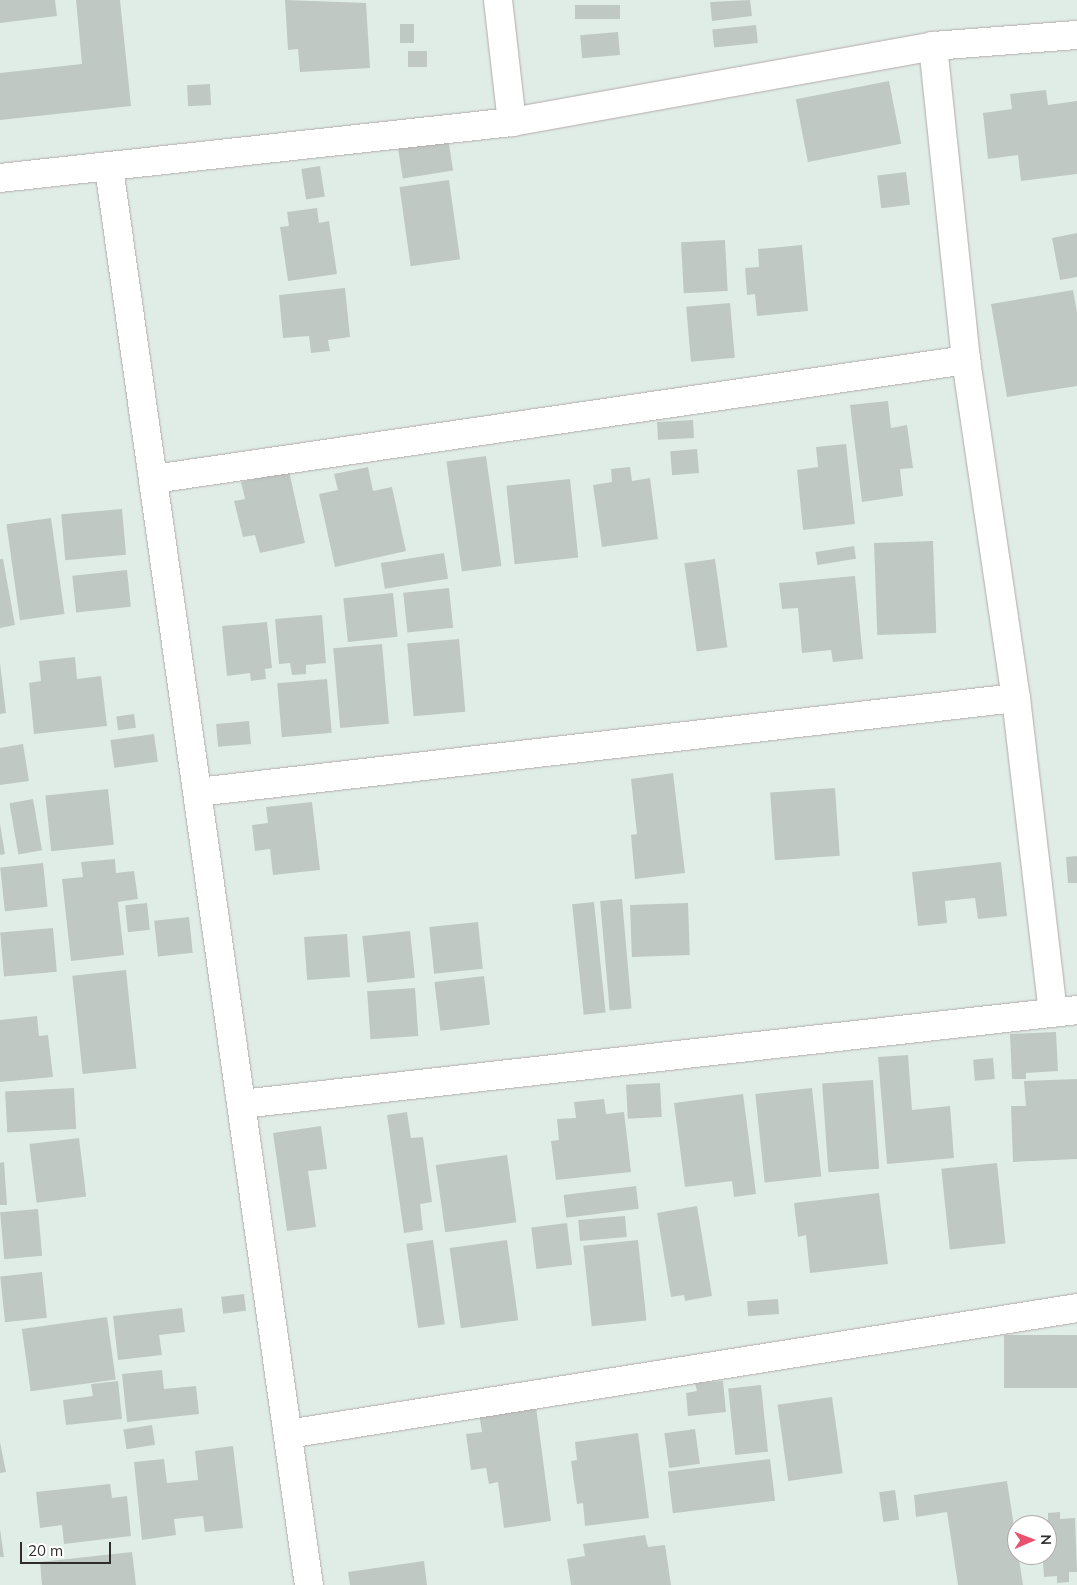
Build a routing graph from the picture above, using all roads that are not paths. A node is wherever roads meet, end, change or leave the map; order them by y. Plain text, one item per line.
1 (498, 0) edge
2 (1077, 35) edge
3 (933, 46) junction
4 (512, 122) junction
5 (109, 168) junction
6 (0, 178) edge
7 (966, 360) junction
8 (154, 479) junction
9 (1016, 698) junction
10 (198, 792) junction
11 (1065, 1011) edge
12 (242, 1104) junction
13 (1077, 1308) edge
14 (288, 1434) junction
15 (310, 1585) edge

1 - 4 street
2 - 3 street
3 - 4 street
3 - 7 street
4 - 5 street
5 - 6 street
5 - 8 street
7 - 8 street
7 - 9 street
8 - 10 street
9 - 10 street
9 - 11 street
10 - 12 street
11 - 12 street
12 - 14 street
13 - 14 street
14 - 15 street

